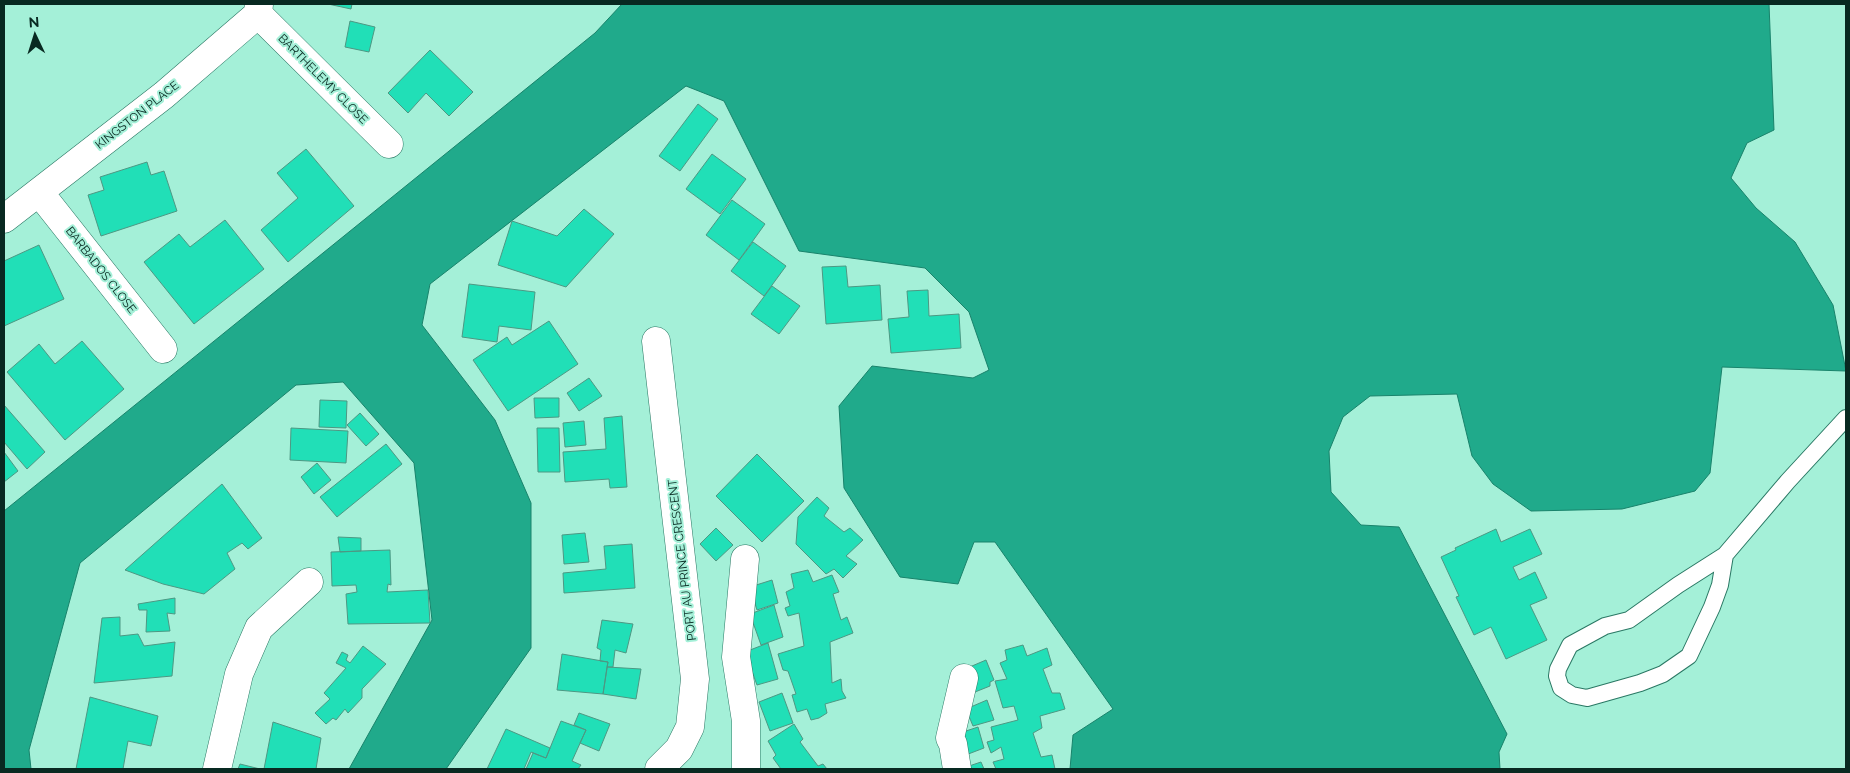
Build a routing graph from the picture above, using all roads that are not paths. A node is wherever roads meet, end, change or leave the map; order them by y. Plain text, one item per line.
1 (258, 9) edge
2 (388, 144) dead end
3 (39, 192) junction
4 (4, 219) edge
5 (656, 341) dead end
6 (163, 349) dead end
7 (1846, 418) edge
8 (1725, 555) junction
9 (746, 559) dead end
10 (309, 582) dead end
11 (964, 678) dead end
12 (218, 769) edge
13 (659, 769) edge
14 (746, 769) edge
15 (957, 769) edge

1 - 2 street, BARTHELEMY CLOSE
1 - 3 street, KINGSTON PLACE
3 - 4 street, KINGSTON PLACE
3 - 6 street, BARBADOS CLOSE
5 - 13 street, PORT AU PRINCE CRESCENT
7 - 8 lane
8 - 8 lane
9 - 14 street
10 - 12 street
11 - 15 street

